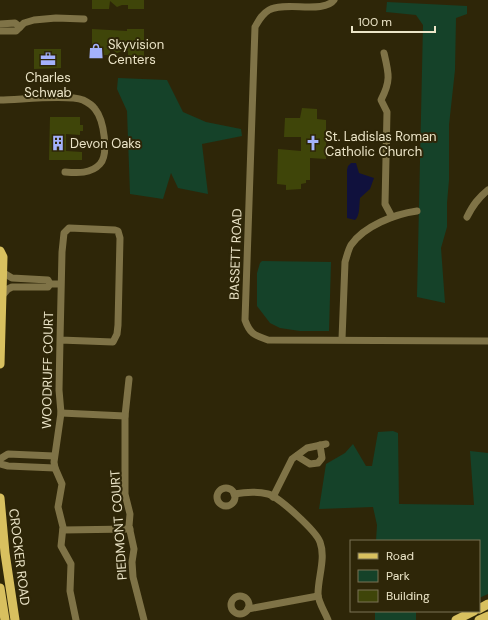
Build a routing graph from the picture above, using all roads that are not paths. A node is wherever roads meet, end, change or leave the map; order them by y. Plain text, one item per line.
1 (334, 0) edge
2 (84, 18) dead end
3 (0, 24) edge
4 (20, 27) junction
5 (0, 32) edge
6 (384, 53) dead end
7 (0, 100) edge
8 (65, 172) dead end
9 (488, 190) edge
10 (417, 211) dead end
11 (392, 217) junction
12 (467, 217) dead end
13 (0, 251) edge
14 (2, 272) junction
15 (50, 284) junction
16 (60, 284) junction
17 (2, 296) junction
18 (60, 340) junction
19 (342, 340) junction
20 (488, 341) edge
21 (0, 364) edge
22 (129, 379) dead end
23 (61, 413) junction
24 (125, 416) junction
25 (54, 456) junction
26 (297, 456) junction
27 (0, 459) edge
28 (0, 464) edge
29 (55, 468) junction
30 (234, 494) dead end
31 (273, 497) junction
32 (0, 498) edge
33 (130, 529) junction
34 (63, 530) junction
35 (0, 588) edge
36 (318, 596) junction
37 (248, 609) dead end
38 (472, 612) edge
39 (488, 616) edge
40 (5, 620) edge
41 (15, 620) edge
42 (76, 620) edge
43 (144, 620) edge
44 (328, 620) edge
45 (456, 620) edge
46 (479, 620) edge

1 - 19 street, BASSETT ROAD
2 - 4 street
3 - 4 street
4 - 5 street
6 - 11 street
7 - 8 street
9 - 12 street
10 - 11 street
11 - 19 street
13 - 14 main road
14 - 15 street
14 - 17 main road
15 - 16 street
15 - 17 street
16 - 18 street, WOODRUFF COURT
16 - 18 street, WOODRUFF COURT
17 - 21 main road
18 - 23 street, WOODRUFF COURT
19 - 20 street, BASSETT ROAD
22 - 24 street, PIEDMONT COURT
23 - 24 street
23 - 25 street, WOODRUFF COURT
24 - 33 street, PIEDMONT COURT
25 - 27 street
25 - 29 street, WOODRUFF COURT
26 - 26 street
26 - 31 street
28 - 29 street
29 - 34 street, WOODRUFF COURT
30 - 31 street
31 - 36 street
32 - 41 main road, CROCKER ROAD
33 - 34 street
33 - 43 street, PIEDMONT COURT
34 - 42 street, WOODRUFF COURT
35 - 40 main road, CROCKER ROAD
36 - 37 street
36 - 44 street
38 - 45 main road
39 - 46 main road

